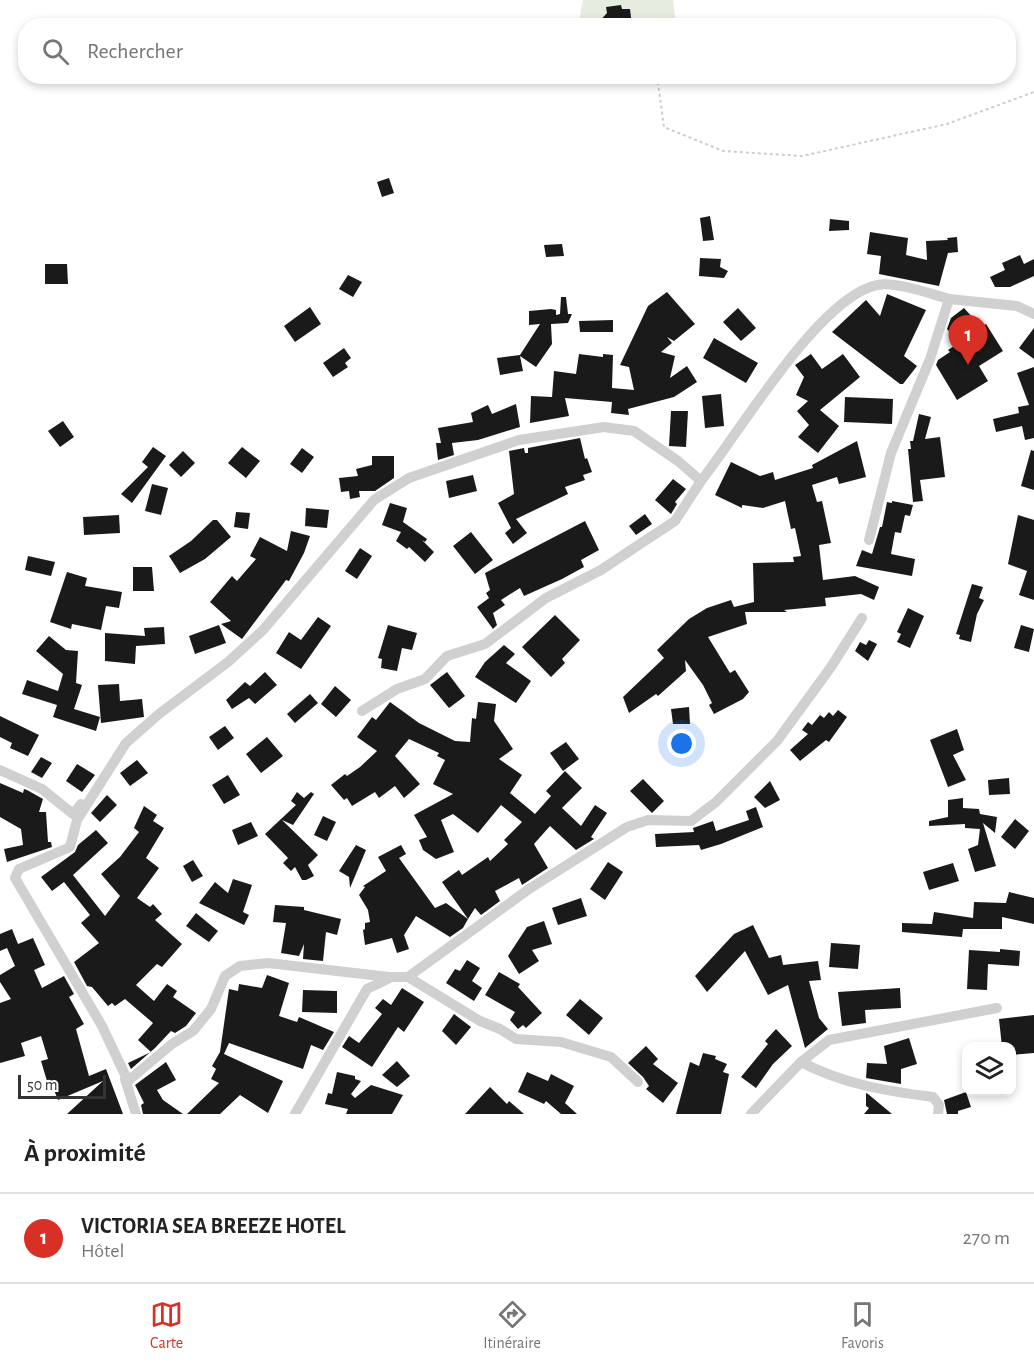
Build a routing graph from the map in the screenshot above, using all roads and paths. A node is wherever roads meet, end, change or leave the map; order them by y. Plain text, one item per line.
1 (658, 84) edge
2 (1034, 92) edge
3 (949, 299) junction
4 (1034, 314) edge
5 (701, 481) junction
6 (869, 540) dead end
7 (862, 618) dead end
8 (362, 711) dead end
9 (0, 770) edge
10 (99, 783) junction
11 (392, 977) junction
12 (408, 977) junction
13 (998, 1008) dead end
14 (801, 1062) junction
15 (128, 1081) junction
16 (638, 1083) dead end
17 (136, 1114) edge
18 (295, 1114) edge
19 (751, 1114) edge
20 (938, 1114) edge

1 - 2 path
3 - 4 street
3 - 5 street
3 - 6 street
5 - 8 street
5 - 10 street
7 - 12 street
9 - 10 street
10 - 15 street
11 - 12 street
11 - 15 street
11 - 18 street
12 - 16 street
13 - 14 street
14 - 19 street
14 - 20 street
15 - 17 street

